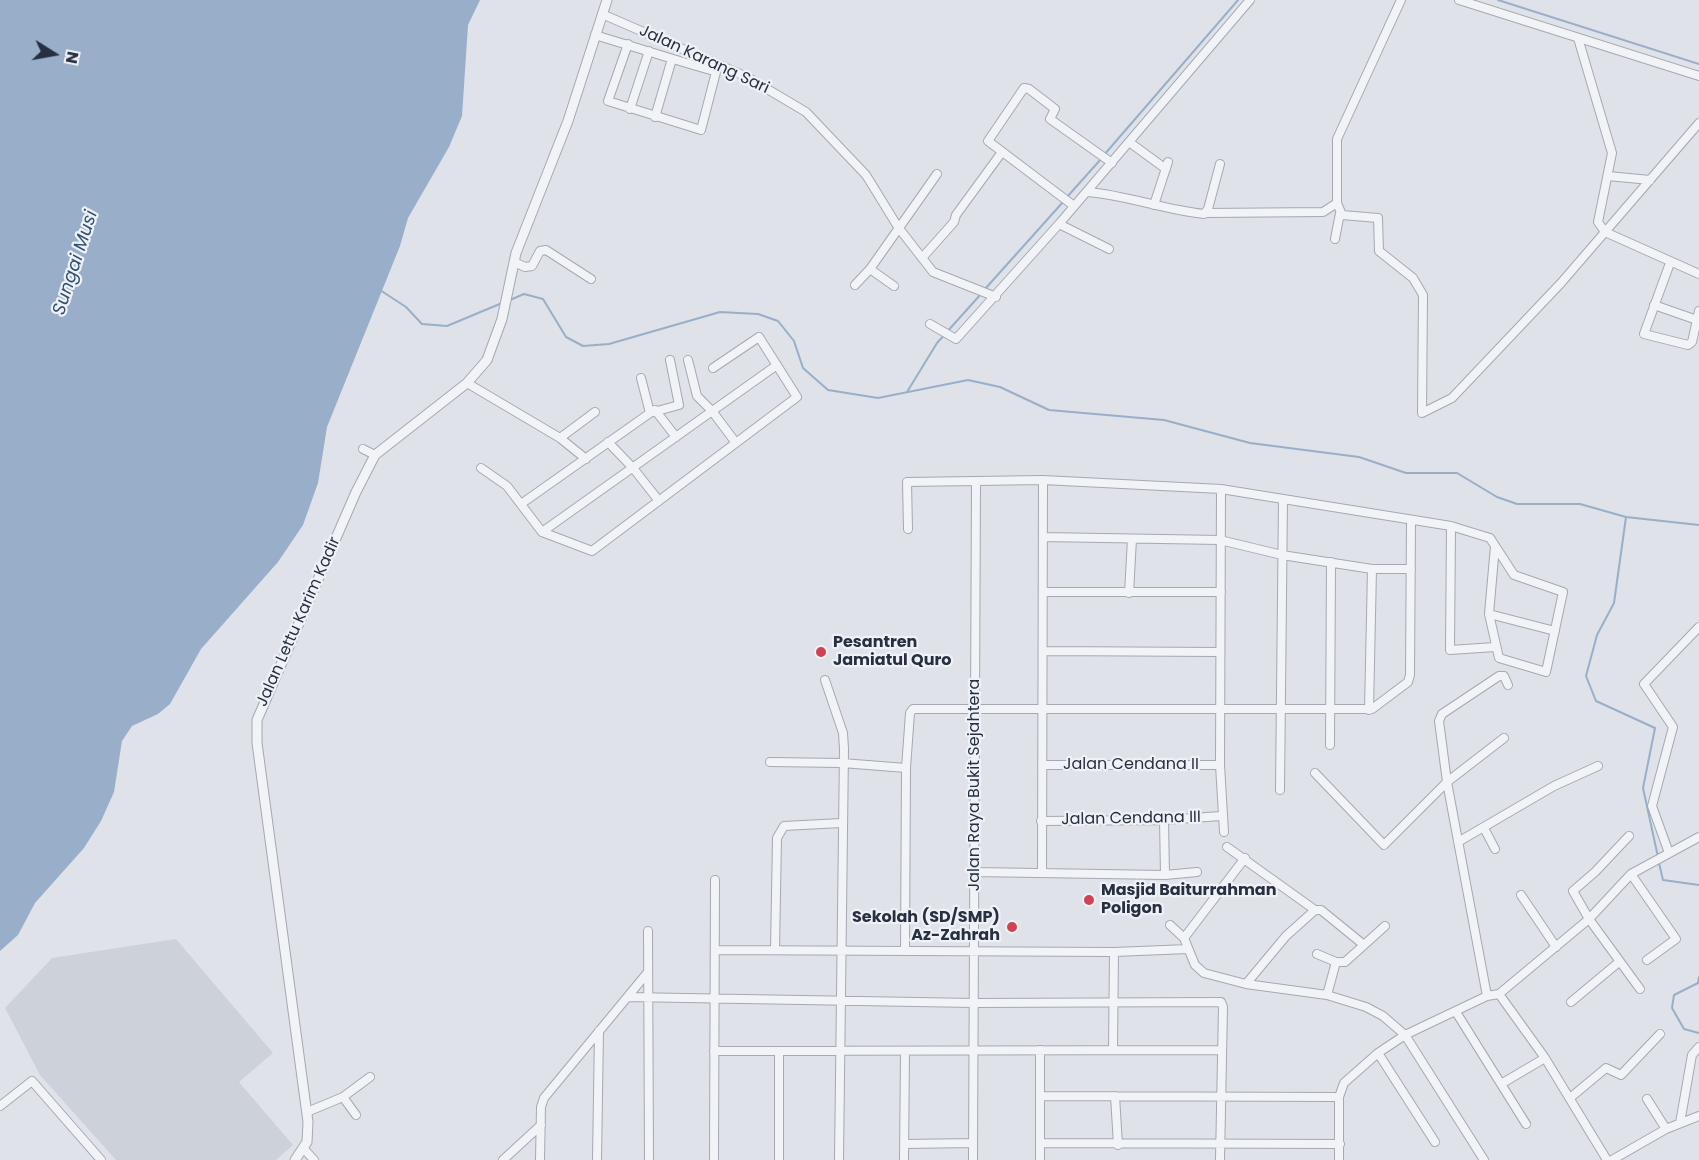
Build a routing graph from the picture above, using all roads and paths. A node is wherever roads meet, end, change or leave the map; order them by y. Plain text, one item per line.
1 (607, 0) edge
2 (1250, 0) edge
3 (1401, 0) edge
4 (1459, 0) edge
5 (1474, 3) edge
6 (602, 14) junction
7 (595, 35) junction
8 (1578, 38) junction
9 (628, 44) junction
10 (649, 51) junction
11 (672, 59) junction
12 (1699, 76) edge
13 (630, 110) junction
14 (655, 117) junction
15 (1699, 123) edge
16 (1129, 142) junction
17 (1002, 152) junction
18 (1109, 161) junction
19 (1220, 164) dead end
20 (937, 174) dead end
21 (1608, 176) junction
22 (1650, 180) junction
23 (1087, 192) junction
24 (1337, 203) junction
25 (1072, 205) junction
26 (1154, 205) junction
27 (1206, 213) junction
28 (1340, 213) junction
29 (1059, 224) junction
30 (898, 227) junction
31 (1605, 232) junction
32 (1335, 239) dead end
33 (1109, 249) dead end
34 (922, 258) junction
35 (514, 262) junction
36 (1670, 263) junction
37 (870, 268) junction
38 (1699, 274) edge
39 (591, 279) dead end
40 (855, 285) dead end
41 (894, 286) dead end
42 (992, 296) junction
43 (1654, 305) junction
44 (1699, 311) edge
45 (1697, 320) junction
46 (930, 324) dead end
47 (670, 360) dead end
48 (688, 360) dead end
49 (777, 365) junction
50 (713, 368) dead end
51 (641, 378) dead end
52 (467, 383) junction
53 (652, 411) junction
54 (712, 411) junction
55 (595, 412) dead end
56 (676, 437) junction
57 (560, 438) junction
58 (608, 442) junction
59 (736, 443) junction
60 (363, 449) dead end
61 (375, 455) junction
62 (586, 459) junction
63 (482, 468) dead end
64 (633, 468) junction
65 (1043, 480) junction
66 (976, 483) junction
67 (1221, 489) junction
68 (1283, 499) junction
69 (658, 501) junction
70 (521, 504) junction
71 (1411, 520) junction
72 (1451, 526) junction
73 (908, 529) dead end
74 (542, 532) junction
75 (1044, 537) junction
76 (1132, 539) junction
77 (1220, 540) junction
78 (1495, 546) junction
79 (1282, 555) junction
80 (1331, 562) junction
81 (1372, 569) junction
82 (1411, 569) junction
83 (1043, 592) junction
84 (1221, 592) junction
85 (1128, 593) junction
86 (1489, 614) junction
87 (1699, 627) edge
88 (1555, 631) junction
89 (1495, 647) junction
90 (1043, 651) junction
91 (1221, 652) junction
92 (825, 680) dead end
93 (1508, 685) dead end
94 (975, 708) junction
95 (1042, 709) junction
96 (1220, 709) junction
97 (1280, 710) junction
98 (1329, 710) junction
99 (1369, 710) junction
100 (1504, 738) dead end
101 (1329, 745) dead end
102 (770, 762) dead end
103 (842, 762) junction
104 (1042, 765) junction
105 (1220, 765) junction
106 (1598, 766) dead end
107 (906, 768) junction
108 (1315, 773) dead end
109 (1447, 782) junction
110 (1280, 790) dead end
111 (1221, 816) junction
112 (1164, 820) junction
113 (1041, 821) junction
114 (841, 823) junction
115 (1484, 828) junction
116 (1224, 832) dead end
117 (1629, 836) dead end
118 (1699, 837) edge
119 (1458, 842) junction
120 (1227, 847) dead end
121 (1495, 849) dead end
122 (1666, 854) junction
123 (1245, 858) junction
124 (975, 872) junction
125 (1042, 872) junction
126 (1197, 872) dead end
127 (1165, 874) junction
128 (1631, 874) junction
129 (715, 880) dead end
130 (1521, 895) dead end
131 (1315, 910) junction
132 (1589, 919) junction
133 (1170, 925) dead end
134 (1385, 926) dead end
135 (648, 932) dead end
136 (1184, 938) junction
137 (1364, 945) junction
138 (1556, 947) junction
139 (1188, 949) junction
140 (715, 950) junction
141 (775, 950) junction
142 (841, 951) junction
143 (905, 951) junction
144 (974, 951) junction
145 (1114, 952) junction
146 (1317, 954) dead end
147 (1647, 960) dead end
148 (1336, 962) junction
149 (1619, 962) junction
150 (648, 972) junction
151 (1246, 984) junction
152 (1640, 989) dead end
153 (1499, 994) junction
154 (1327, 995) junction
155 (648, 996) junction
156 (1487, 996) junction
157 (628, 997) junction
158 (715, 998) junction
159 (840, 1000) junction
160 (1571, 1002) dead end
161 (974, 1003) junction
162 (1113, 1003) junction
163 (1456, 1012) junction
164 (599, 1032) junction
165 (1660, 1034) dead end
166 (1405, 1035) junction
167 (1699, 1047) edge
168 (974, 1050) junction
169 (1040, 1050) junction
170 (1113, 1050) junction
171 (1221, 1050) junction
172 (714, 1051) junction
173 (778, 1051) junction
174 (840, 1051) junction
175 (905, 1051) junction
176 (1378, 1053) junction
177 (1545, 1058) junction
178 (370, 1077) dead end
179 (1501, 1084) junction
180 (1040, 1096) junction
181 (1114, 1096) junction
182 (343, 1097) junction
183 (1221, 1097) junction
184 (1339, 1097) junction
185 (1570, 1098) junction
186 (1647, 1099) dead end
187 (0, 1106) edge
188 (307, 1112) junction
189 (356, 1115) dead end
190 (1699, 1116) edge
191 (1680, 1123) junction
192 (1526, 1124) dead end
193 (541, 1125) junction
194 (1666, 1129) junction
195 (1435, 1142) dead end
196 (973, 1143) junction
197 (1040, 1143) junction
198 (904, 1144) junction
199 (1118, 1144) junction
200 (1220, 1144) junction
201 (1340, 1144) junction
202 (304, 1149) junction
203 (101, 1160) edge
204 (295, 1160) edge
205 (314, 1160) edge
206 (503, 1160) edge
207 (540, 1160) edge
208 (597, 1160) edge
209 (649, 1160) edge
210 (714, 1160) edge
211 (779, 1160) edge
212 (839, 1160) edge
213 (904, 1160) edge
214 (973, 1160) edge
215 (1040, 1160) edge
216 (1220, 1160) edge
217 (1340, 1160) edge
218 (1484, 1160) edge
219 (1607, 1160) edge
220 (1612, 1160) edge

1 - 6 street, Jalan Lettu Karim Kadir
2 - 16 street
3 - 24 street
4 - 5 street
5 - 8 street
6 - 7 street, Jalan Lettu Karim Kadir
6 - 30 street, Jalan Karang Sari
7 - 9 street
7 - 35 street, Jalan Lettu Karim Kadir
8 - 12 street
8 - 21 street
9 - 10 street
9 - 13 street
10 - 11 street
10 - 13 street
11 - 14 street
11 - 14 street
13 - 14 street
15 - 22 street
16 - 18 street
16 - 26 street
17 - 18 street
17 - 25 street
17 - 34 street
18 - 23 street
19 - 27 street
20 - 30 street
21 - 22 street
21 - 31 street
22 - 31 street
23 - 25 street
23 - 26 street
24 - 27 street
24 - 28 street
25 - 29 street
26 - 27 street
28 - 31 street
28 - 32 street
29 - 33 street
29 - 42 street
30 - 34 street, Jalan Karang Sari
30 - 37 street
31 - 36 street
34 - 42 street, Jalan Karang Sari
35 - 39 street
35 - 52 street, Jalan Lettu Karim Kadir
36 - 38 street
36 - 43 street
37 - 40 street
37 - 41 street
42 - 46 street
43 - 45 street
43 - 45 street
44 - 45 street
47 - 53 street
48 - 54 street
49 - 50 street
49 - 54 street
49 - 59 street
51 - 53 street
52 - 57 street
52 - 61 street, Jalan Lettu Karim Kadir
53 - 56 street
53 - 58 street
54 - 56 street
54 - 59 street
55 - 57 street
56 - 64 street
57 - 62 street
58 - 62 street
58 - 64 street
59 - 69 street
60 - 61 street
61 - 188 street, Jalan Lettu Karim Kadir
62 - 70 street
63 - 70 street
64 - 69 street
64 - 74 street
65 - 66 street
65 - 67 street
65 - 75 street
66 - 73 street
66 - 94 street, Jalan Raya Bukit Sejahtera
67 - 68 street
67 - 77 street
68 - 71 street
68 - 79 street
69 - 74 street
70 - 74 street
71 - 72 street
71 - 82 street
72 - 78 street
72 - 89 street
75 - 76 street
75 - 83 street
76 - 77 street
76 - 85 street
77 - 79 street
77 - 84 street
78 - 86 street
78 - 88 street
79 - 80 street
79 - 97 street
80 - 81 street
80 - 98 street
81 - 82 street
81 - 99 street
82 - 99 street
83 - 85 street
83 - 90 street
84 - 85 street
84 - 91 street
86 - 88 street
86 - 89 street
87 - 122 street
88 - 89 street
90 - 91 street
90 - 95 street
91 - 96 street
92 - 103 street
93 - 109 street
94 - 95 street
94 - 107 street
94 - 124 street, Jalan Raya Bukit Sejahtera
95 - 96 street
95 - 104 street
96 - 97 street
96 - 105 street
97 - 98 street
97 - 110 street
98 - 99 street
98 - 101 street
100 - 109 street
102 - 103 street
103 - 107 street
103 - 114 street
104 - 105 street, Jalan Cendana II
104 - 113 street
105 - 111 street
106 - 115 street
107 - 143 street
108 - 109 street
109 - 119 street
111 - 112 street, Jalan Cendana III
111 - 116 street
112 - 113 street, Jalan Cendana III
112 - 127 street
113 - 125 street
114 - 141 street
114 - 142 street
115 - 119 street
115 - 121 street
117 - 132 street
118 - 122 street
119 - 156 street
120 - 123 street
122 - 128 street
123 - 131 street
123 - 136 street
124 - 125 street
124 - 144 street, Jalan Raya Bukit Sejahtera
125 - 127 street
126 - 127 street
128 - 132 street
128 - 147 street
129 - 140 street
130 - 138 street
131 - 137 street
131 - 151 street
132 - 138 street
132 - 149 street
133 - 136 street
134 - 137 street
135 - 150 street
136 - 139 street
137 - 148 street
138 - 153 street
139 - 145 street
139 - 151 street
140 - 141 street
140 - 158 street
141 - 142 street
142 - 143 street
142 - 159 street
143 - 144 street
144 - 145 street
144 - 161 street, Jalan Raya Bukit Sejahtera
145 - 162 street
146 - 148 street
148 - 154 street
149 - 152 street
149 - 160 street
150 - 155 street
150 - 157 street
151 - 154 street
153 - 156 street
153 - 177 street
154 - 166 street
155 - 157 street
155 - 158 street
155 - 209 street
156 - 163 street
157 - 164 street
158 - 159 street
158 - 172 street
159 - 161 street
159 - 174 street
161 - 162 street
161 - 168 street, Jalan Raya Bukit Sejahtera
162 - 170 street
162 - 171 street
163 - 166 street
163 - 179 street
164 - 193 street
164 - 208 street
165 - 185 street
166 - 176 street
166 - 218 street
167 - 191 street
168 - 169 street
168 - 175 street
168 - 196 street, Jalan Raya Bukit Sejahtera
169 - 170 street
169 - 180 street
170 - 171 street
171 - 183 street
172 - 173 street
172 - 210 street
173 - 174 street
173 - 211 street
174 - 175 street
174 - 212 street
175 - 198 street
176 - 184 street
176 - 195 street
177 - 179 street
177 - 185 street
178 - 182 street
179 - 192 street
180 - 181 street
180 - 197 street
181 - 183 street
181 - 199 street
182 - 188 street
182 - 189 street
183 - 184 street
183 - 200 street
184 - 201 street
185 - 219 street
186 - 194 street
187 - 203 street
188 - 202 street, Jalan Lettu Karim Kadir
190 - 191 street
191 - 194 street
193 - 206 street
193 - 207 street
194 - 220 street
196 - 198 street
196 - 214 street, Jalan Raya Bukit Sejahtera
197 - 199 street
197 - 215 street
198 - 213 street
199 - 200 street
200 - 201 street
200 - 216 street
201 - 217 street
202 - 204 street
202 - 205 street

